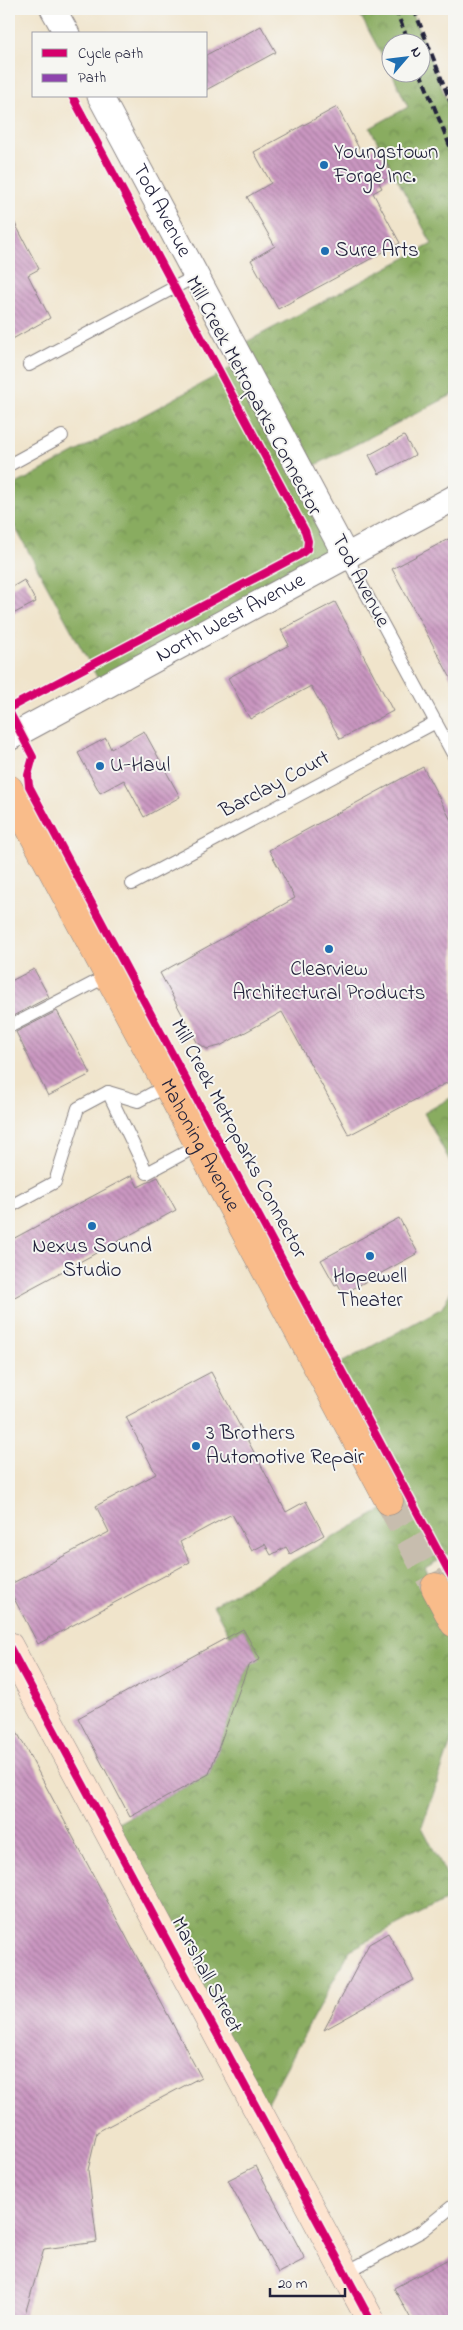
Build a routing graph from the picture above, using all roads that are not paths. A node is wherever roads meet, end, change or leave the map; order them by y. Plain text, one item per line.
1 (53, 9) edge
2 (66, 32) edge
3 (101, 98) edge
4 (196, 276) junction
5 (29, 365) dead end
6 (62, 436) dead end
7 (9, 465) edge
8 (454, 498) edge
9 (347, 558) junction
10 (436, 722) junction
11 (9, 738) edge
12 (454, 756) edge
13 (9, 789) edge
14 (132, 884) dead end
15 (109, 975) junction
16 (9, 1027) edge
17 (168, 1085) junction
18 (108, 1092) junction
19 (199, 1145) junction
20 (9, 1207) edge
21 (389, 1501) tunnel mouth
22 (435, 1587) tunnel mouth
23 (452, 1614) edge
24 (9, 1646) edge
25 (454, 2205) edge
26 (346, 2273) junction
27 (372, 2321) edge

1 - 2 street
3 - 4 street, Tod Avenue
4 - 5 lane
4 - 9 street, Tod Avenue
6 - 7 lane
8 - 9 street, North West Avenue
9 - 10 lane, Tod Avenue
9 - 11 street, North West Avenue
10 - 12 lane, Tod Avenue
10 - 14 lane, Barclay Court
13 - 15 main road, Mahoning Avenue
15 - 16 lane
15 - 17 main road, Mahoning Avenue
17 - 18 lane
17 - 19 main road, Mahoning Avenue
18 - 19 lane
18 - 20 lane
19 - 21 main road, Mahoning Avenue
22 - 23 main road
24 - 26 street, Marshall Street
25 - 26 lane
26 - 27 street, Marshall Street

